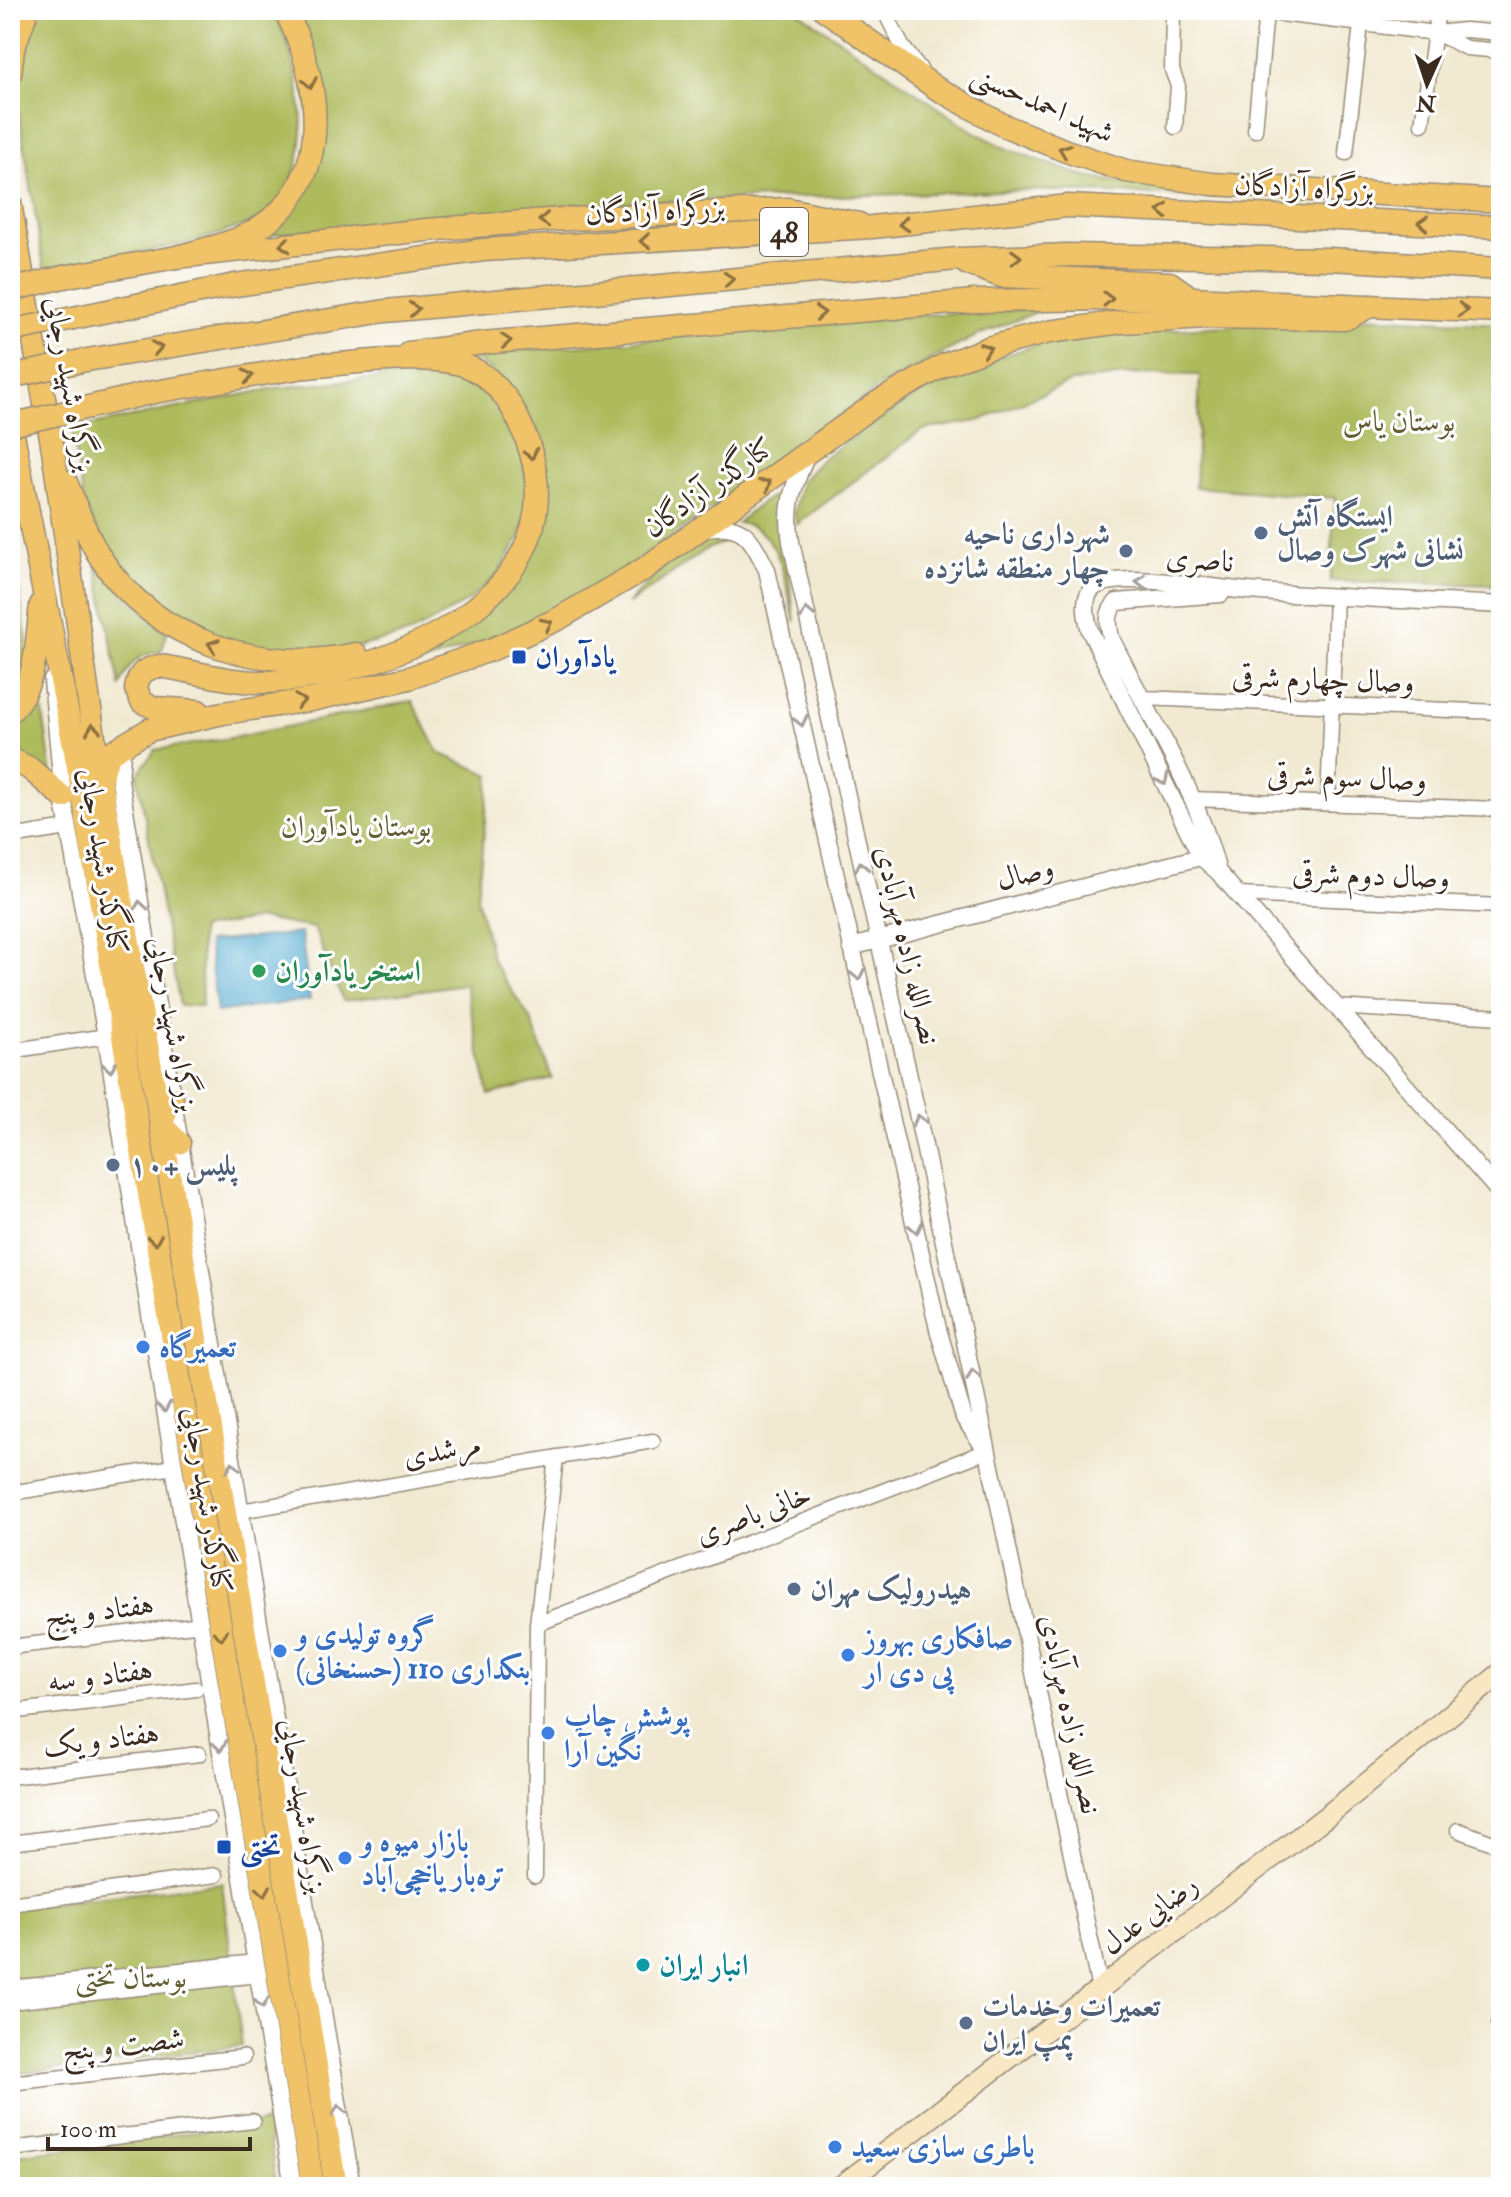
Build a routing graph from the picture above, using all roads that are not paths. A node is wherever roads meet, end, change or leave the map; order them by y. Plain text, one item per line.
1 (27, 10) edge
2 (285, 10) edge
3 (825, 10) edge
4 (884, 10) edge
5 (1173, 10) edge
6 (1248, 10) edge
7 (1438, 10) edge
8 (1266, 12) junction
9 (1338, 16) edge
10 (1361, 24) junction
11 (1436, 33) junction
12 (1501, 33) edge
13 (1501, 51) edge
14 (10, 74) edge
15 (936, 88) junction
16 (1422, 124) dead end
17 (1175, 127) dead end
18 (1255, 130) dead end
19 (1346, 153) dead end
20 (1501, 201) edge
21 (10, 203) edge
22 (872, 227) junction
23 (1501, 227) edge
24 (177, 257) junction
25 (958, 259) junction
26 (1501, 269) edge
27 (10, 290) edge
28 (1191, 298) junction
29 (1370, 306) junction
30 (1501, 312) edge
31 (10, 331) edge
32 (306, 367) junction
33 (10, 377) edge
34 (10, 419) edge
35 (10, 425) edge
36 (53, 450) junction
37 (807, 454) junction
38 (699, 530) junction
39 (43, 584) junction
40 (1246, 591) junction
41 (1336, 596) junction
42 (1501, 605) edge
43 (427, 638) junction
44 (1142, 698) junction
45 (1332, 704) junction
46 (10, 712) edge
47 (1501, 712) edge
48 (223, 713) junction
49 (130, 739) junction
50 (10, 759) edge
51 (100, 779) junction
52 (63, 797) junction
53 (1191, 799) junction
54 (1328, 802) junction
55 (1501, 809) edge
56 (68, 828) junction
57 (10, 837) edge
58 (1207, 855) junction
59 (1238, 895) junction
60 (1501, 906) edge
61 (877, 941) junction
62 (851, 947) junction
63 (1336, 1007) junction
64 (1501, 1017) edge
65 (113, 1035) junction
66 (10, 1051) edge
67 (172, 1098) junction
68 (161, 1124) junction
69 (179, 1143) junction
70 (1501, 1194) edge
71 (653, 1441) dead end
72 (987, 1451) junction
73 (556, 1457) junction
74 (174, 1467) junction
75 (10, 1493) edge
76 (240, 1511) junction
77 (537, 1624) junction
78 (194, 1625) dead end
79 (10, 1647) edge
80 (1497, 1679) edge
81 (196, 1689) dead end
82 (10, 1712) edge
83 (199, 1754) dead end
84 (10, 1777) edge
85 (208, 1819) dead end
86 (1458, 1830) dead end
87 (10, 1843) edge
88 (1501, 1846) edge
89 (216, 1875) dead end
90 (535, 1876) dead end
91 (10, 1904) edge
92 (253, 1969) junction
93 (1100, 1989) junction
94 (14, 1995) edge
95 (243, 2057) dead end
96 (10, 2083) edge
97 (253, 2121) dead end
98 (10, 2149) edge
99 (293, 2187) edge
100 (313, 2187) edge
101 (336, 2187) edge
102 (352, 2187) edge
103 (840, 2187) edge

1 - 14 main road
2 -> 24 main road
3 - 15 main road, شهید احمدحسنی
4 - 15 street
5 - 17 street
6 - 8 street
7 - 11 street
8 - 9 street
8 - 18 street
9 - 10 street
10 - 11 street
10 - 19 street
11 - 12 street
11 - 13 street
11 - 16 street
20 -> 15 main road, شهید احمدحسنی
21 - 36 main road, بزرگراه شهید رجایی
23 -> 22 main road, بزرگراه آزادگان / 48
22 -> 24 main road
22 -> 31 main road, بزرگراه آزادگان / 48, bridge
24 - 27 main road, bridge
25 -> 26 main road, 48
25 - 28 main road
33 -> 25 main road, 48, bridge
28 - 29 main road, کنارگذر آزادگان
32 -> 28 main road, کنارگذر آزادگان
29 -> 30 main road, کنارگذر آزادگان
37 -> 29 main road, کنارگذر آزادگان
35 -> 32 main road, کنارگذر آزادگان, bridge
32 -> 43 main road
34 - 39 main road, بزرگراه شهید رجایی
43 -> 36 main road
51 -> 36 main road, بزرگراه شهید رجایی
38 -> 37 main road, کنارگذر آزادگان
61 -> 37 street, نصرالله زاده مهرآبادی
48 -> 38 main road, کنارگذر آزادگان
38 -> 62 street, نصرالله زاده مهرآبادی
39 - 46 main road
39 - 52 street, کنارگذر شهید رجایی
39 - 65 main road, بزرگراه شهید رجایی
40 - 41 street
40 - 44 street, ناصری
40 -> 58 street, ناصری
41 - 42 street
41 - 45 street
43 - 48 main road
44 - 45 street, وصال چهارم شرقی
44 - 53 street, ناصری
45 - 47 street, وصال چهارم شرقی
45 - 54 street
48 - 49 main road, کنارگذر آزادگان
49 - 51 main road, کنارگذر آزادگان
67 -> 49 street, کنارگذر شهید رجایی
50 - 52 main road
51 - 68 main road, بزرگراه شهید رجایی
52 - 56 street, کنارگذر شهید رجایی
53 - 54 street, وصال سوم شرقی
53 - 58 street, ناصری
54 - 55 street, وصال سوم شرقی
56 - 57 street
56 - 65 street, کنارگذر شهید رجایی
58 - 59 street, ناصری
58 - 61 street, وصال
59 - 60 street, وصال دوم شرقی
59 - 63 street, ناصری
61 - 62 street, وصال
72 -> 61 street, نصرالله زاده مهرآبادی
62 -> 72 street, نصرالله زاده مهرآبادی
63 - 64 street
63 - 70 street, ناصری
65 - 66 street
65 -> 74 street, کنارگذر شهید رجایی
65 -> 100 main road, بزرگراه شهید رجایی
67 - 68 main road
67 - 69 street, کنارگذر شهید رجایی
68 - 69 main road
68 - 101 main road, بزرگراه شهید رجایی
76 -> 69 street, کنارگذر شهید رجایی
71 - 73 street, مرشدی
72 - 77 street, خانی باصری
72 - 93 street, نصرالله زاده مهرآبادی
73 - 76 street, مرشدی
73 - 77 street
74 - 75 street
74 -> 92 street, کنارگذر شهید رجایی
102 -> 76 street, کنارگذر شهید رجایی
77 - 90 street
78 - 79 street, هفتاد و پنج
80 - 93 main road, رضایی عدل
81 - 82 street, هفتاد و سه
83 - 84 street, هفتاد و یک
85 - 87 street
86 - 88 street
89 - 91 street
92 - 94 street
92 -> 99 street, کنارگذر شهید رجایی
93 - 103 main road, رضایی عدل
95 - 96 street, شصت و پنج
97 - 98 street

